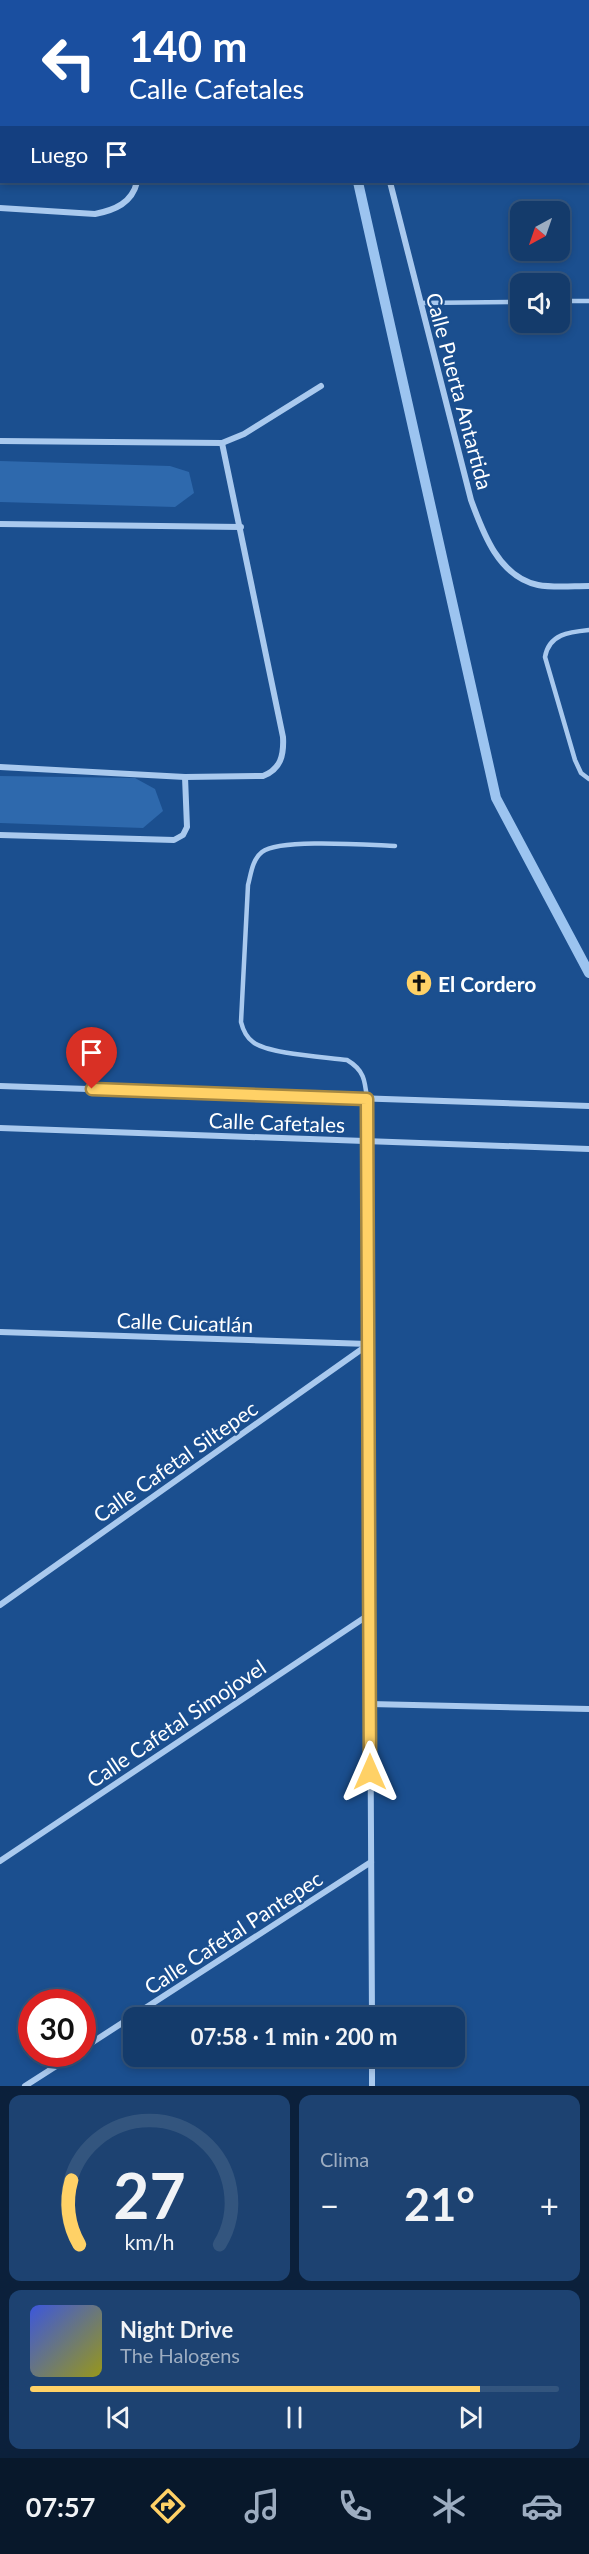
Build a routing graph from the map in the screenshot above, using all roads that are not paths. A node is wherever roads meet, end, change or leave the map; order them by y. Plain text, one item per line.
1 (136, 183) edge
2 (390, 183) edge
3 (0, 208) edge
4 (589, 301) edge
5 (510, 302) edge
6 (570, 302) edge
7 (420, 303) junction
8 (321, 386) dead end
9 (0, 441) edge
10 (222, 443) junction
11 (0, 524) edge
12 (241, 527) junction
13 (589, 586) edge
14 (589, 630) edge
15 (0, 767) edge
16 (185, 777) junction
17 (589, 779) edge
18 (0, 835) edge
19 (395, 846) dead end
20 (0, 1086) edge
21 (367, 1099) junction
22 (589, 1106) edge
23 (0, 1128) edge
24 (368, 1141) junction
25 (589, 1149) edge
26 (0, 1332) edge
27 (369, 1344) junction
28 (0, 1605) edge
29 (370, 1614) junction
30 (370, 1704) junction
31 (589, 1709) edge
32 (0, 1861) edge
33 (371, 1862) junction
34 (372, 2007) edge
35 (96, 2040) edge
36 (55, 2067) edge
37 (372, 2067) edge
38 (25, 2086) edge
39 (372, 2086) edge

1 - 3 street
2 - 7 street, Calle Puerta Antartida
4 - 6 lane
5 - 7 lane
7 - 13 street, Calle Puerta Antartida
8 - 10 street
9 - 10 street
10 - 12 street
11 - 12 street
12 - 16 street
14 - 17 lane
15 - 16 street
16 - 18 street
19 - 21 lane
20 - 21 street, Calle Cafetales
21 - 22 street, Calle Cafetales
21 - 24 street
23 - 24 street, Calle Cafetales
24 - 25 street, Calle Cafetales
24 - 27 street
26 - 27 street, Calle Cuicatlán
27 - 28 street, Calle Cafetal Siltepec
27 - 29 street
29 - 30 street
29 - 32 street, Calle Cafetal Simojovel
30 - 31 street
30 - 33 street
33 - 34 street
33 - 35 street, Calle Cafetal Pantepec
36 - 38 street
37 - 39 street

